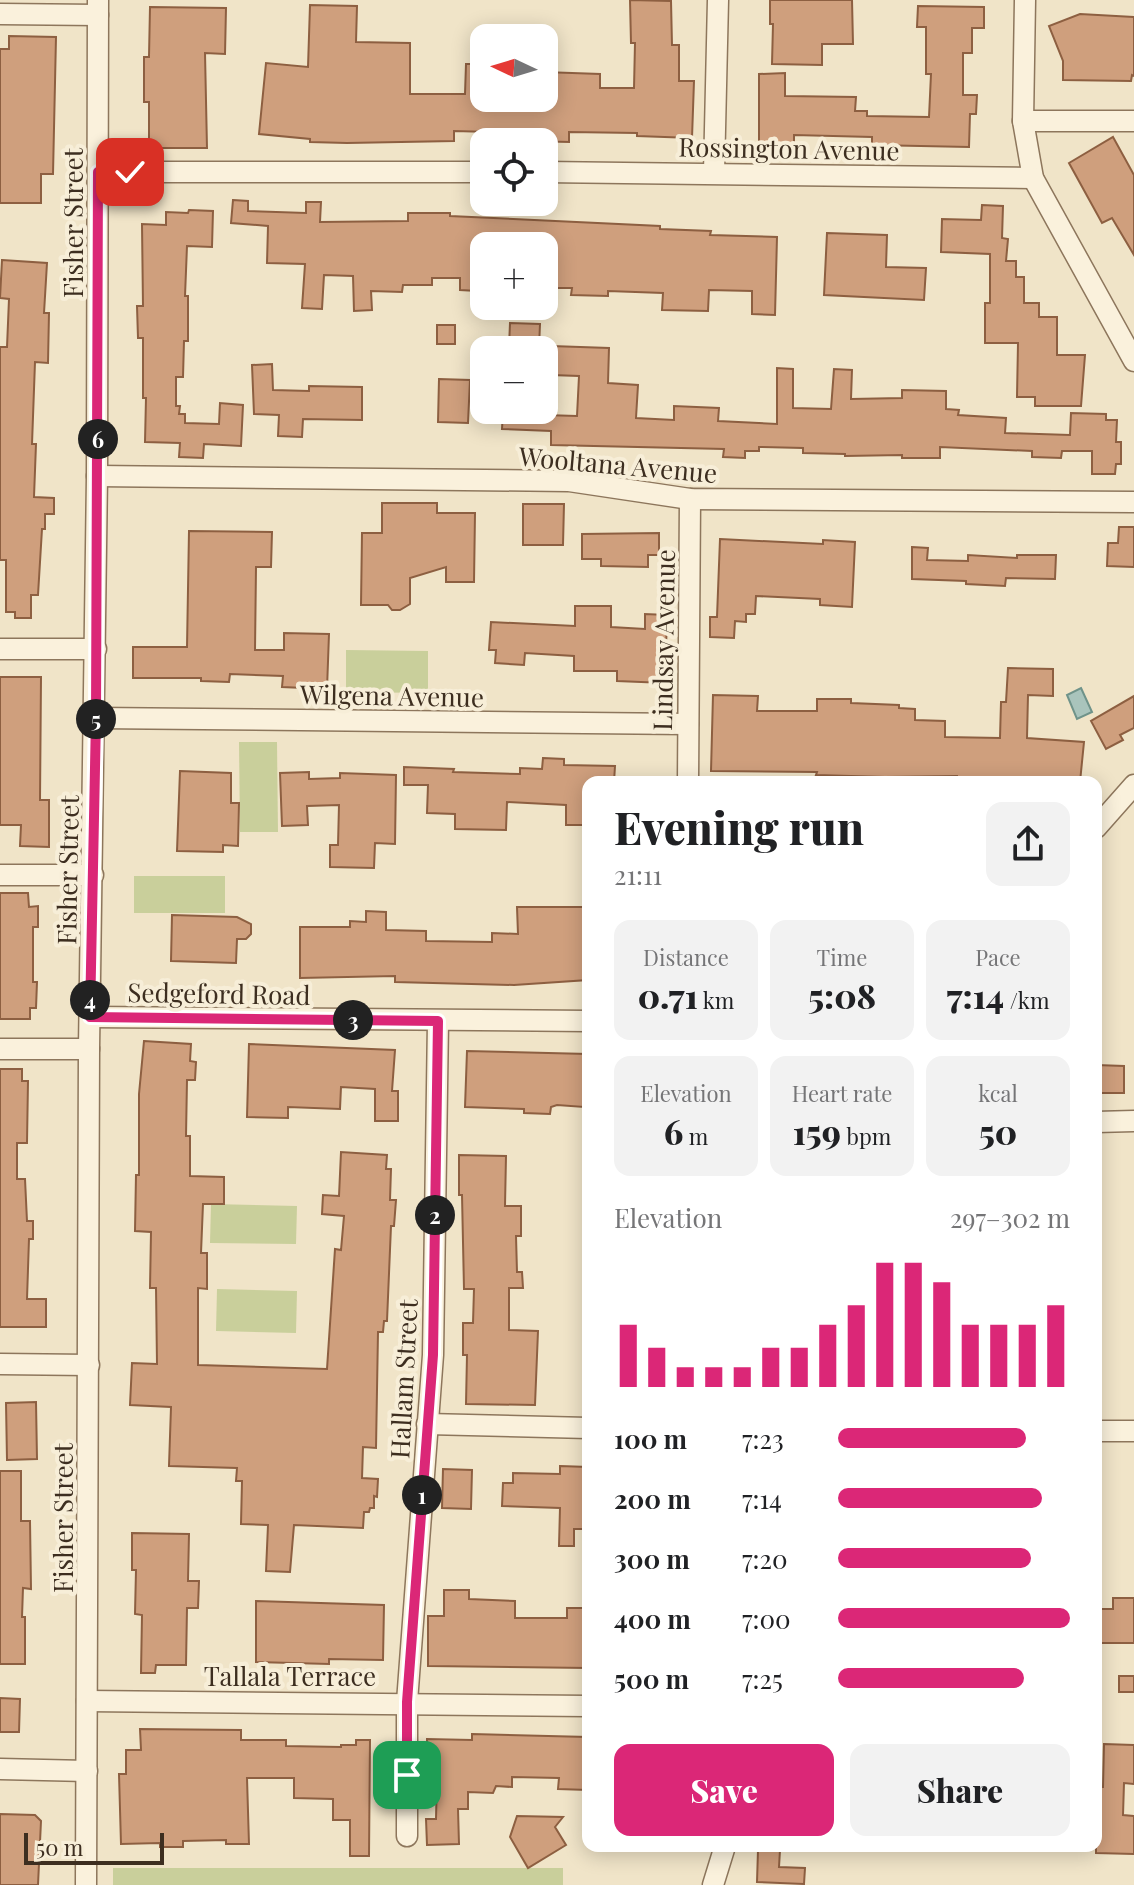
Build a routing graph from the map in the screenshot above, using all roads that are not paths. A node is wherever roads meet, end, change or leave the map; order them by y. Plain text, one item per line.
1 (718, 0) edge
2 (1025, 0) edge
3 (98, 8) edge
4 (0, 14) edge
5 (1023, 121) junction
6 (1134, 121) edge
7 (98, 172) junction
8 (470, 172) edge
9 (558, 172) edge
10 (714, 172) junction
11 (1033, 178) junction
12 (1134, 361) edge
13 (97, 476) junction
14 (690, 499) junction
15 (1134, 502) edge
16 (0, 649) edge
17 (96, 649) junction
18 (96, 718) junction
19 (688, 724) junction
20 (688, 776) edge
21 (1134, 785) edge
22 (1102, 821) edge
23 (0, 875) edge
24 (93, 875) junction
25 (90, 1017) junction
26 (438, 1021) junction
27 (582, 1021) edge
28 (0, 1049) edge
29 (89, 1049) junction
30 (1134, 1121) edge
31 (1102, 1122) edge
32 (0, 1364) edge
33 (89, 1365) junction
34 (427, 1424) junction
35 (582, 1428) edge
36 (1102, 1431) edge
37 (1134, 1431) edge
38 (87, 1701) junction
39 (407, 1702) junction
40 (582, 1706) edge
41 (0, 1769) edge
42 (87, 1771) junction
43 (407, 1836) dead end
44 (723, 1852) edge
45 (86, 1885) edge
46 (713, 1885) edge

1 - 10 street
2 - 5 street
3 - 4 street
3 - 7 street, Fisher Street
5 - 6 street
5 - 11 street
7 - 8 street
7 - 13 street, Fisher Street
9 - 10 street, Rossington Avenue
10 - 11 street, Rossington Avenue
11 - 12 street
13 - 14 street, Wooltana Avenue
13 - 17 street, Fisher Street
14 - 15 street, Wooltana Avenue
14 - 19 street, Lindsay Avenue
16 - 17 street
17 - 18 street, Fisher Street
18 - 19 street, Wilgena Avenue
18 - 24 street, Fisher Street
19 - 20 street, Lindsay Avenue
21 - 22 street
23 - 24 street
24 - 25 street, Fisher Street
25 - 26 street, Sedgeford Road
25 - 29 street, Fisher Street
26 - 27 street, Sedgeford Road
26 - 34 street, Hallam Street
28 - 29 street
29 - 33 street, Fisher Street
30 - 31 street
32 - 33 street
33 - 38 street, Fisher Street
34 - 35 street
34 - 39 street, Hallam Street
36 - 37 street
38 - 39 street, Tallala Terrace
38 - 42 street, Fisher Street
39 - 40 street, Tallala Terrace
39 - 43 street, Hallam Street
41 - 42 street
42 - 45 street, Fisher Street
44 - 46 street

